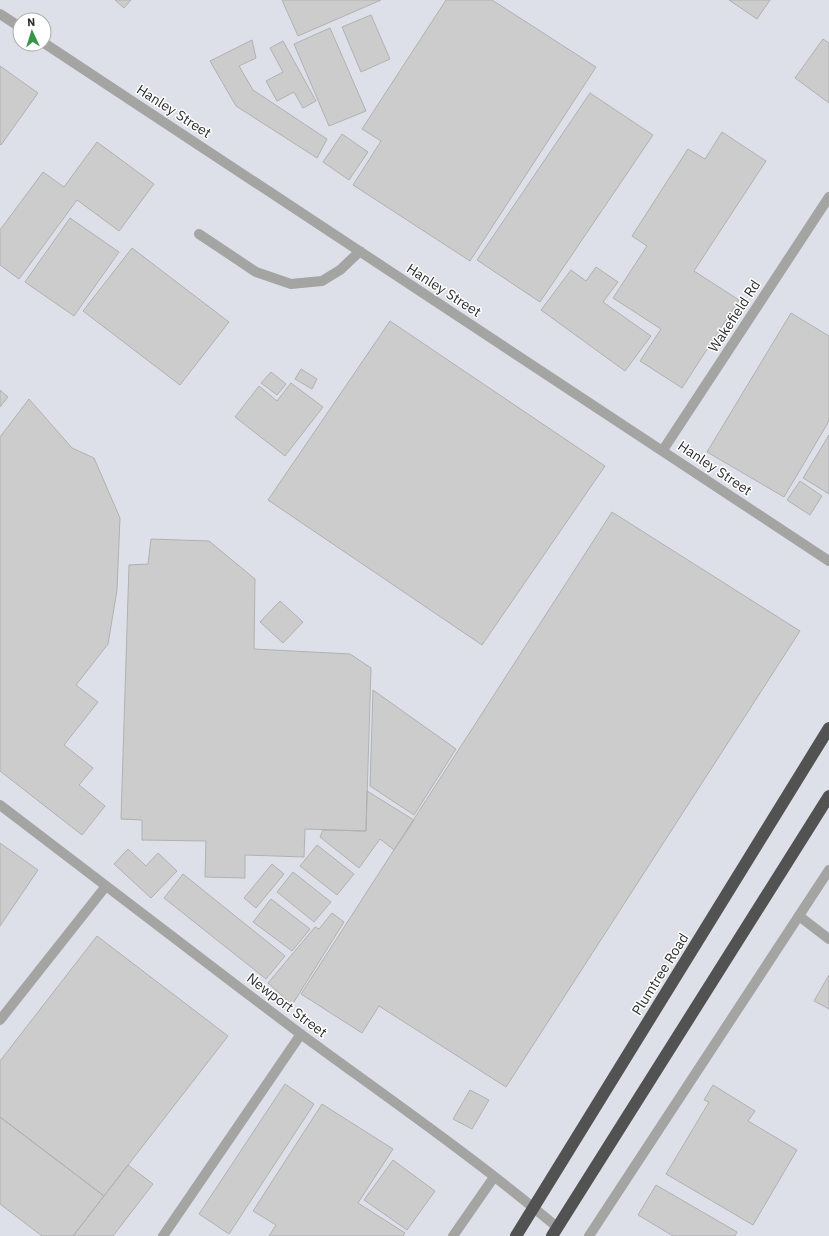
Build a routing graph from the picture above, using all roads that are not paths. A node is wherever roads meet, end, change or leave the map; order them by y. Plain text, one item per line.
1 (0, 14) edge
2 (12, 22) edge
3 (52, 48) edge
4 (829, 197) edge
5 (200, 234) dead end
6 (360, 251) junction
7 (663, 450) junction
8 (829, 561) edge
9 (829, 728) edge
10 (829, 796) edge
11 (0, 805) edge
12 (829, 870) edge
13 (106, 886) junction
14 (799, 916) junction
15 (829, 939) edge
16 (0, 1020) edge
17 (301, 1034) junction
18 (494, 1177) junction
19 (534, 1208) junction
20 (554, 1232) edge
21 (163, 1236) edge
22 (453, 1236) edge
23 (516, 1236) edge
24 (589, 1236) edge

1 - 2 street
3 - 6 street, Hanley Street
4 - 7 street, Wakefield Rd
5 - 6 street
6 - 7 street, Hanley Street
7 - 8 street, Hanley Street
9 - 19 highway, Plumtree Road
10 - 20 highway
11 - 13 street, Newport Street
12 - 14 street
13 - 16 street
13 - 17 street, Newport Street
14 - 15 street
14 - 24 street
17 - 18 street, Newport Street
17 - 21 street
18 - 19 street, Newport Street
18 - 22 street
19 - 20 street, Newport Street
19 - 23 highway, Plumtree Road

